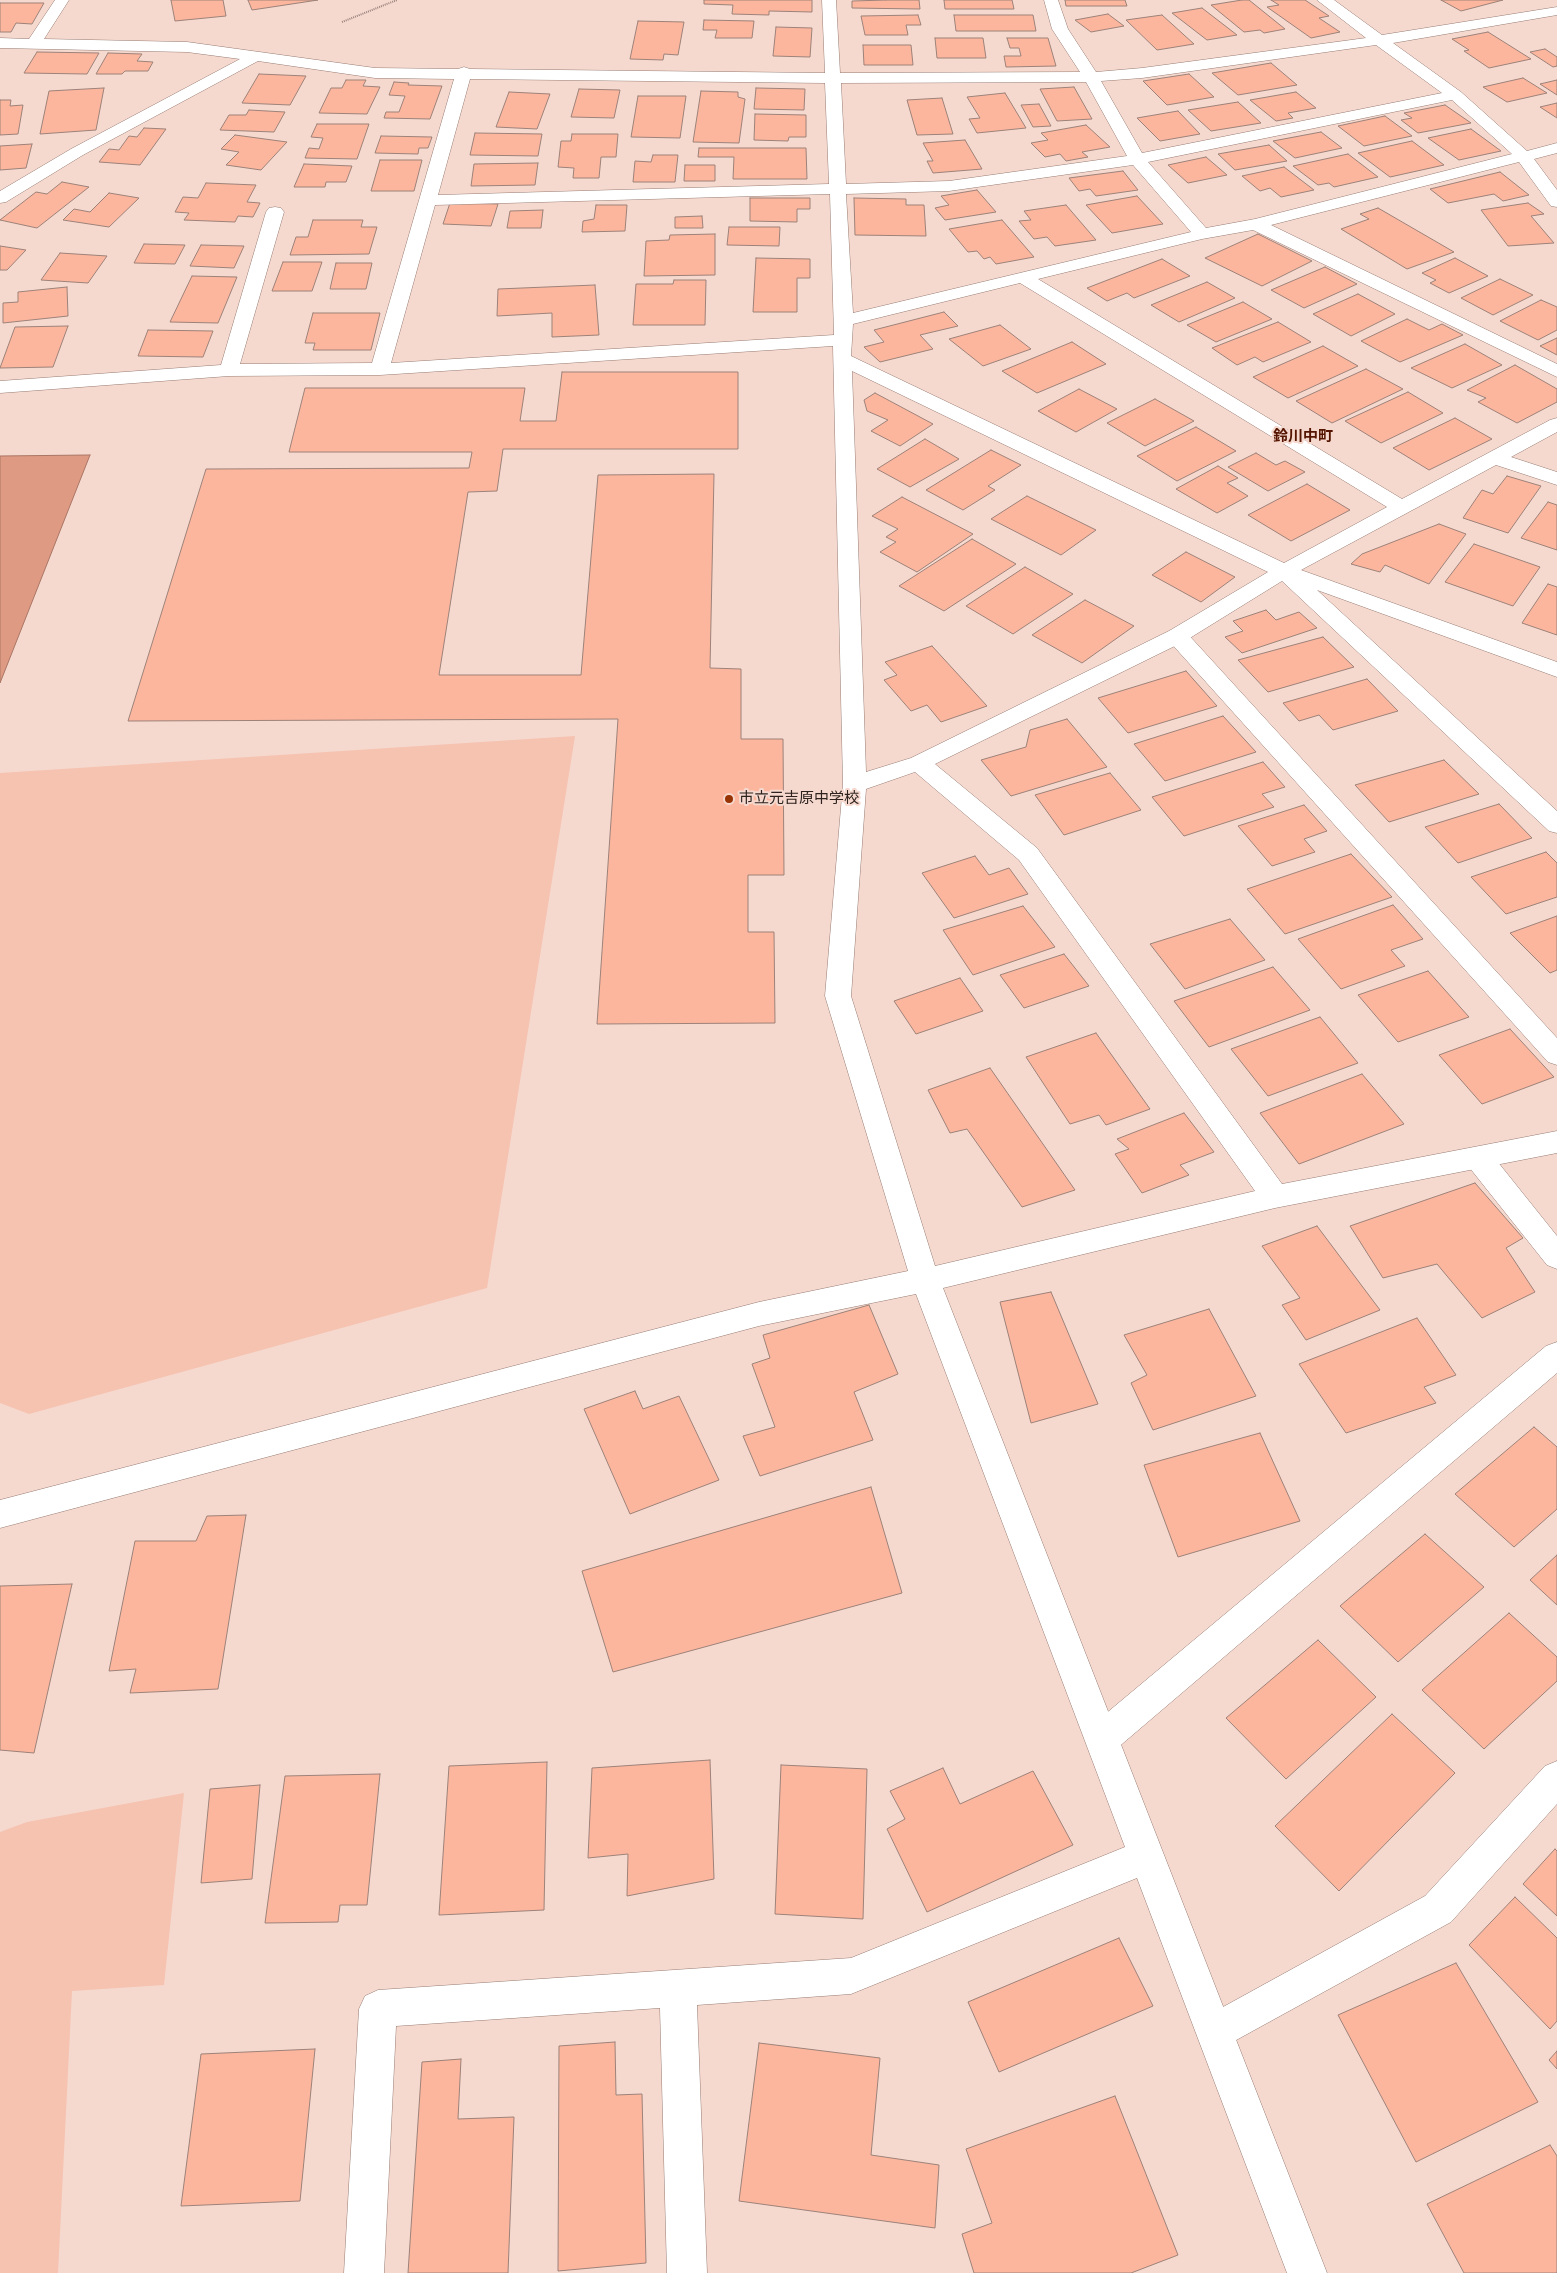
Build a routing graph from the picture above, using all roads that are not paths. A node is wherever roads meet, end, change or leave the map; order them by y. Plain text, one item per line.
1 (62, 0) edge
2 (829, 0) edge
3 (1051, 0) edge
4 (1324, 0) edge
5 (1557, 11) edge
6 (1381, 40) junction
7 (34, 42) junction
8 (0, 43) edge
9 (255, 58) junction
10 (464, 72) junction
11 (1091, 76) junction
12 (834, 78) junction
13 (1455, 95) junction
14 (1557, 148) edge
15 (1523, 156) junction
16 (1137, 159) junction
17 (0, 186) edge
18 (21, 186) junction
19 (839, 190) junction
20 (0, 198) edge
21 (428, 200) junction
22 (1557, 202) edge
23 (275, 212) dead end
24 (1255, 224) junction
25 (1202, 234) junction
26 (1024, 278) junction
27 (844, 320) junction
28 (843, 349) junction
29 (380, 369) junction
30 (229, 370) junction
31 (1557, 371) edge
32 (0, 387) edge
33 (1557, 424) edge
34 (1494, 458) junction
35 (1557, 479) edge
36 (1402, 508) junction
37 (1284, 571) junction
38 (1177, 636) junction
39 (1557, 670) edge
40 (919, 763) junction
41 (855, 784) junction
42 (1557, 826) edge
43 (1557, 1056) edge
44 (1557, 1142) edge
45 (1479, 1159) junction
46 (1275, 1197) junction
47 (1557, 1257) edge
48 (925, 1280) junction
49 (1557, 1355) edge
50 (0, 1514) edge
51 (1103, 1738) junction
52 (1557, 1778) edge
53 (1148, 1856) junction
54 (678, 1988) junction
55 (1216, 2031) junction
56 (364, 2273) edge
57 (687, 2273) edge
58 (1307, 2273) edge

1 - 7 street
2 - 12 street
3 - 11 street
4 - 6 street
5 - 6 street
6 - 11 street
6 - 13 street
7 - 8 street
7 - 9 street
9 - 10 street
9 - 18 street
10 - 12 street
10 - 21 street
11 - 12 street
11 - 16 street
12 - 19 street
13 - 15 street
13 - 16 street
14 - 15 street
15 - 22 street
15 - 24 street
16 - 19 street
16 - 25 street
17 - 18 street
18 - 20 street
19 - 21 street
19 - 27 street
21 - 29 street
23 - 30 street
24 - 25 street
24 - 31 street
25 - 26 street
26 - 27 street
26 - 36 street
27 - 28 street
28 - 29 street
28 - 37 street
28 - 41 street
29 - 30 street
30 - 32 street
33 - 34 street
34 - 35 street
34 - 36 street
36 - 37 street
37 - 38 street
37 - 39 street
37 - 42 street
38 - 40 street
38 - 43 street
40 - 41 street
40 - 46 street
41 - 48 street
44 - 45 street
45 - 46 street
45 - 47 street
46 - 48 street
48 - 50 street
48 - 51 street
49 - 51 street
51 - 53 street
52 - 55 street
53 - 54 street
53 - 55 street
54 - 56 street
54 - 57 street
55 - 58 street

